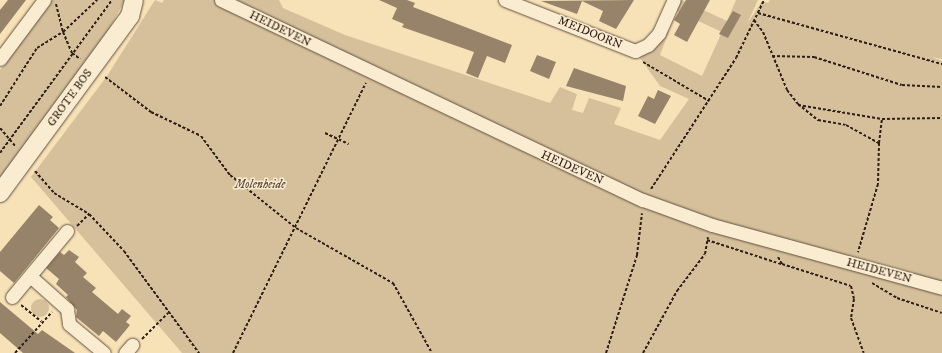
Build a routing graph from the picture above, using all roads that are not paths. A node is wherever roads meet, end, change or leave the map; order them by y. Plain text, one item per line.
1 (44, 0) edge
2 (134, 0) edge
3 (220, 0) edge
4 (506, 0) edge
5 (674, 0) edge
6 (0, 59) edge
7 (0, 193) edge
8 (67, 231) dead end
9 (30, 276) junction
10 (942, 288) edge
11 (12, 297) dead end
12 (101, 352) edge

1 - 6 street
2 - 7 street, GROTE BOS
3 - 10 street, HEIDEVEN
4 - 5 street, MEIDOORN
8 - 9 street
9 - 11 street
9 - 12 street

